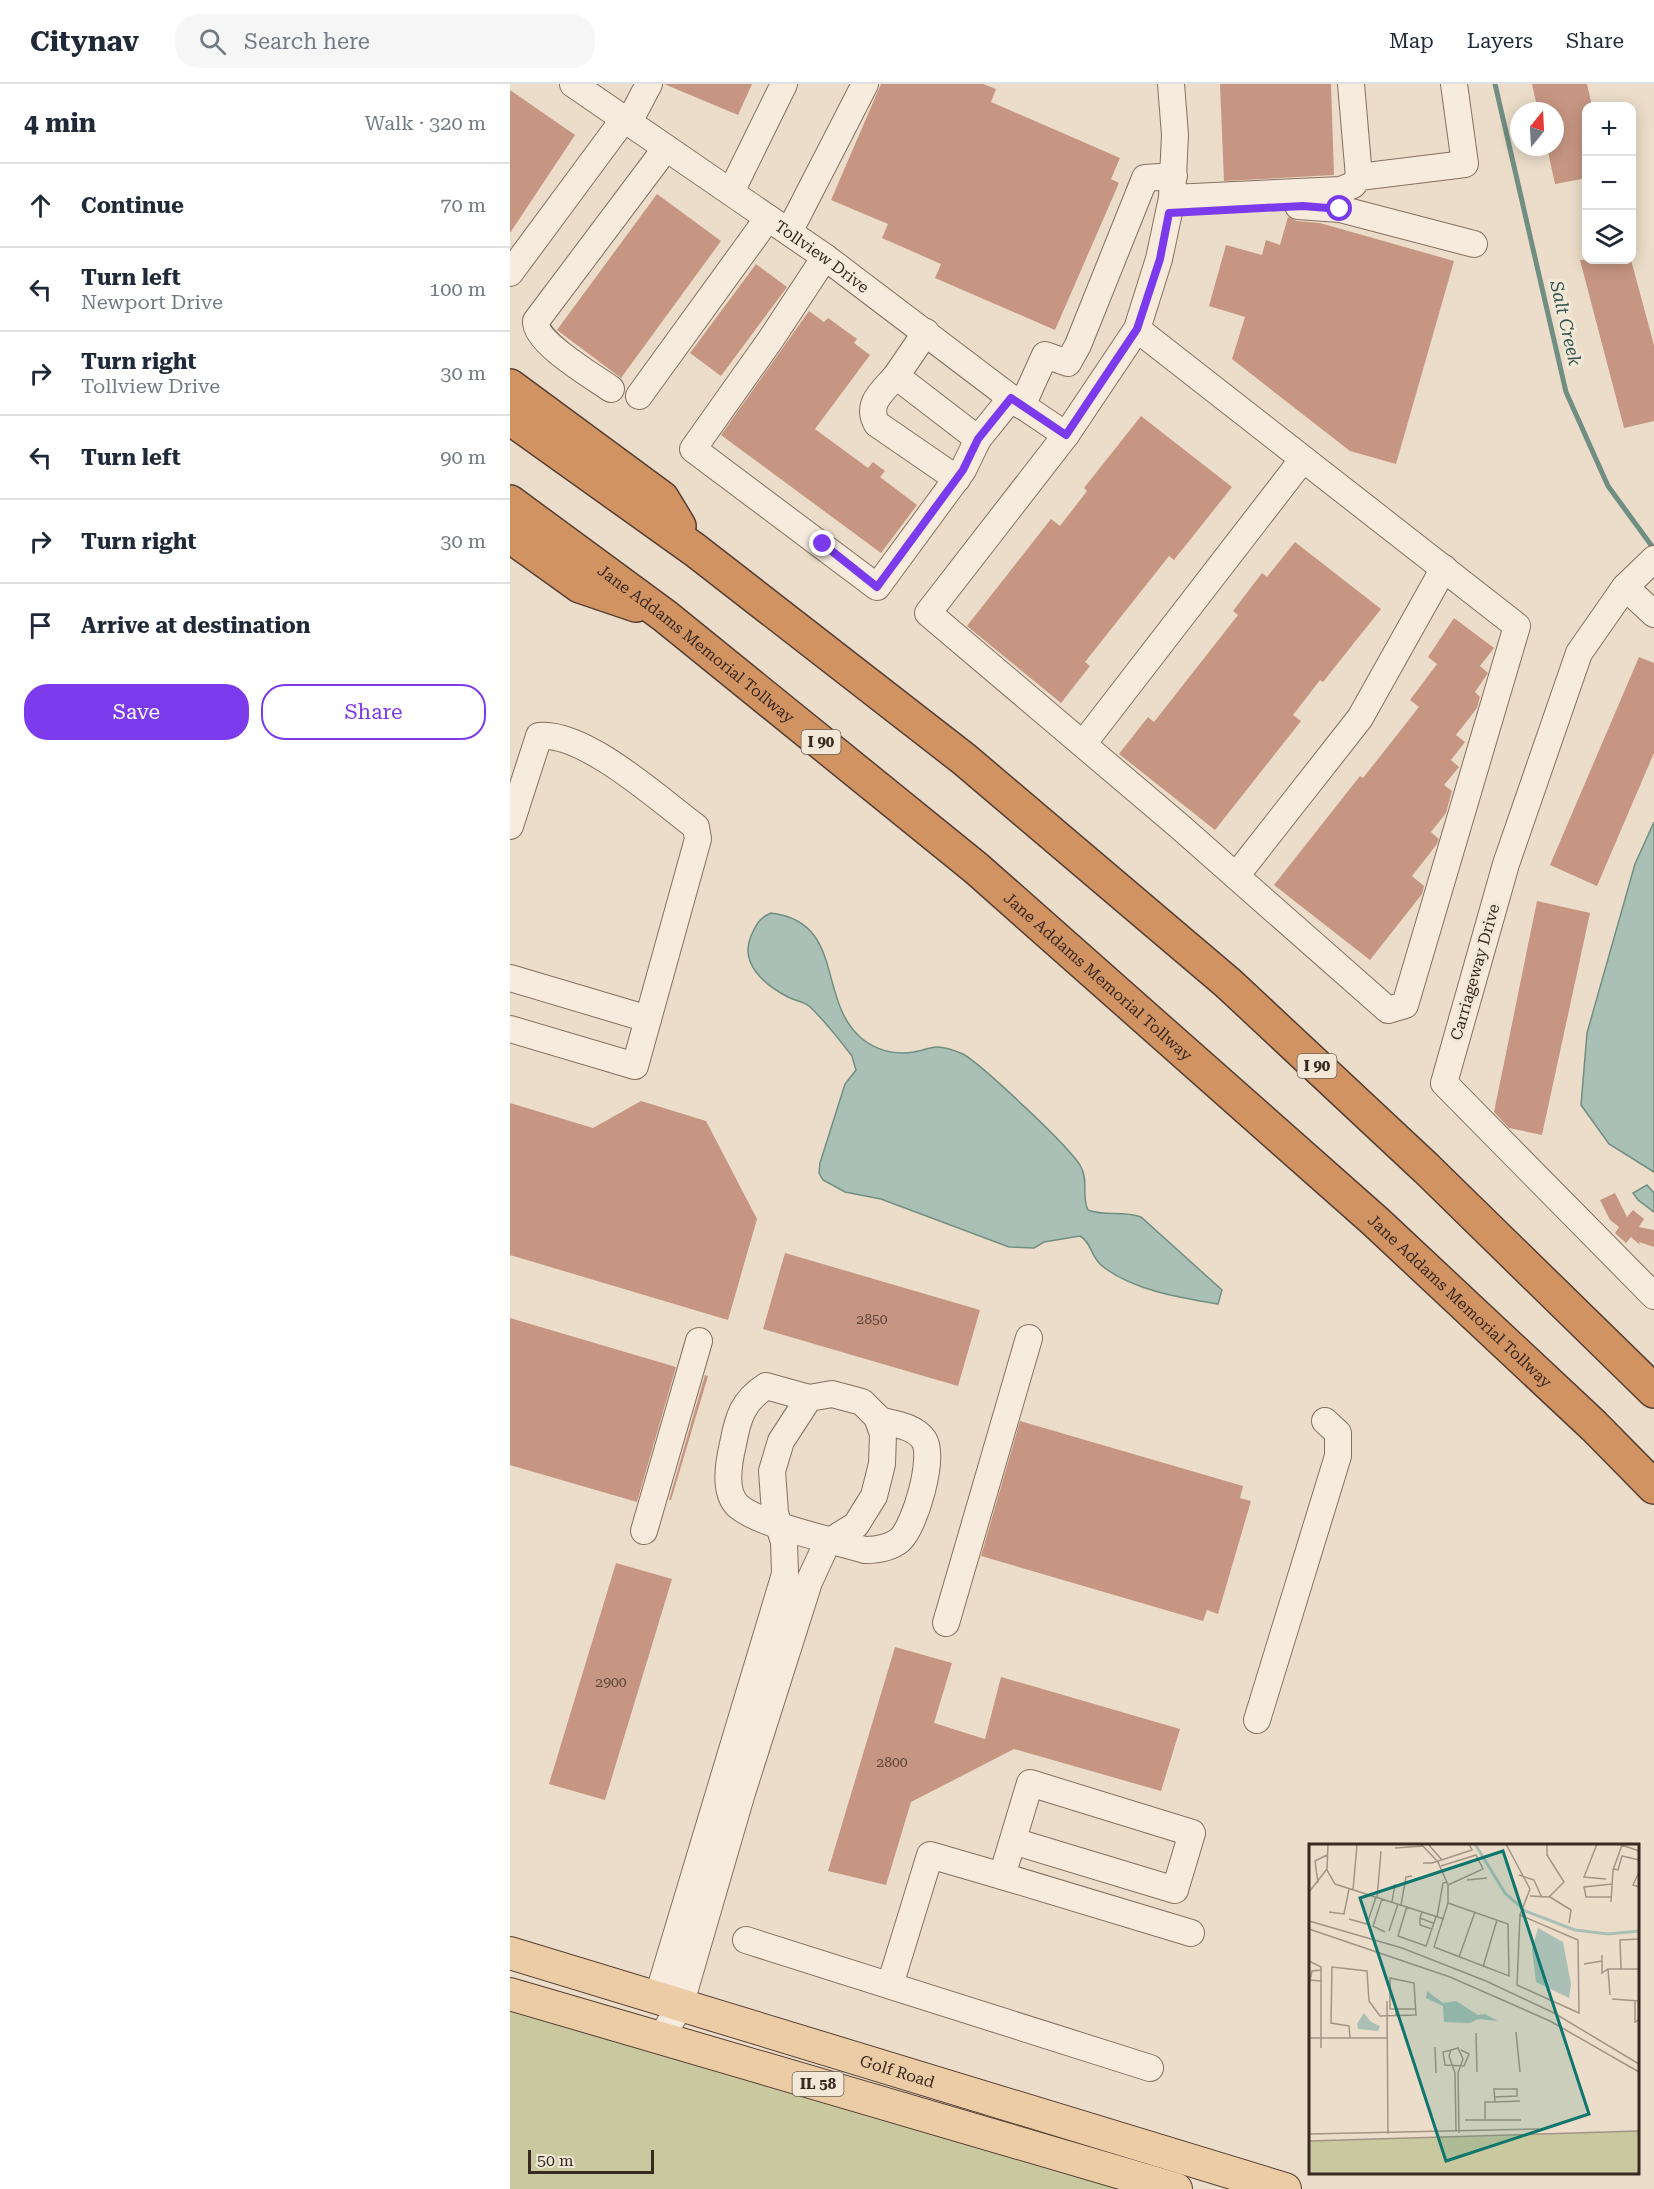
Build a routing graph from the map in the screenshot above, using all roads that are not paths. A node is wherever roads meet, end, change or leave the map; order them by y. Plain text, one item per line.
1 (573, 84) edge
2 (649, 84) edge
3 (784, 84) edge
4 (865, 84) edge
5 (1171, 84) edge
6 (1351, 84) edge
7 (1454, 84) edge
8 (626, 120) junction
9 (666, 148) junction
10 (1359, 177) junction
11 (731, 192) junction
12 (1172, 196) junction
13 (768, 218) junction
14 (789, 232) junction
15 (1474, 244) dead end
16 (825, 257) junction
17 (510, 273) edge
18 (1137, 329) junction
19 (926, 332) junction
20 (896, 376) junction
21 (510, 386) edge
22 (611, 389) dead end
23 (639, 396) dead end
24 (1016, 402) junction
25 (510, 418) edge
26 (1066, 435) junction
27 (978, 439) junction
28 (1303, 459) junction
29 (957, 479) junction
30 (510, 502) edge
31 (510, 536) edge
32 (695, 550) junction
33 (1654, 559) edge
34 (1443, 568) junction
35 (1625, 588) junction
36 (1654, 614) edge
37 (665, 616) junction
38 (1083, 744) junction
39 (510, 826) edge
40 (1236, 876) junction
41 (510, 978) edge
42 (648, 1019) junction
43 (510, 1029) edge
44 (1654, 1296) edge
45 (1029, 1338) dead end
46 (699, 1341) dead end
47 (1654, 1391) edge
48 (809, 1398) junction
49 (879, 1420) junction
50 (1324, 1421) dead end
51 (1654, 1487) edge
52 (779, 1525) junction
53 (644, 1531) dead end
54 (831, 1540) junction
55 (946, 1623) dead end
56 (1257, 1720) dead end
57 (1013, 1841) junction
58 (1002, 1876) junction
59 (1191, 1933) dead end
60 (746, 1940) dead end
61 (510, 1953) edge
62 (890, 1985) junction
63 (510, 1994) edge
64 (668, 2002) junction
65 (661, 2038) junction
66 (1150, 2068) dead end
67 (1176, 2189) edge
68 (1285, 2189) edge

1 - 8 street, Tollview Drive
2 - 8 street
3 - 11 street
4 - 14 street
5 - 12 street
6 - 10 street
7 - 10 street
8 - 9 street, Tollview Drive
8 - 17 street
9 - 11 street, Tollview Drive
9 - 22 street
10 - 12 street
11 - 13 street, Tollview Drive
12 - 15 street
12 - 18 street
12 - 24 street
13 - 14 street, Tollview Drive
13 - 23 street
14 - 16 street, Tollview Drive
16 - 19 street, Tollview Drive
16 - 29 street
18 - 26 street
18 - 28 street
19 - 20 street
19 - 24 street, Tollview Drive
20 - 27 street
20 - 29 street
21 - 32 highway
24 - 26 street, Tollview Drive
24 - 27 street
25 - 32 highway, I 90
26 - 38 street
27 - 29 street
28 - 34 street
28 - 38 street
30 - 37 highway, Jane Addams Memorial Tollway / I 90
31 - 37 highway
32 - 47 highway, I 90
33 - 35 street, Carriageway Drive
34 - 40 street
34 - 40 street
35 - 36 street
35 - 44 street, Carriageway Drive
37 - 51 highway, Jane Addams Memorial Tollway / I 90
38 - 40 street
39 - 42 street
41 - 42 street
42 - 43 street
45 - 55 street
46 - 53 street
48 - 49 street
48 - 52 street
48 - 52 street
49 - 54 street
49 - 54 street
50 - 56 street
52 - 54 street
52 - 64 street
54 - 64 street
57 - 57 street
57 - 58 street
58 - 59 street
58 - 62 street
60 - 62 street
61 - 64 main road, Golf Road / IL 58
62 - 66 street
63 - 65 main road, Golf Road / IL 58
64 - 65 street
64 - 68 main road, Golf Road / IL 58
65 - 67 main road, Golf Road / IL 58

